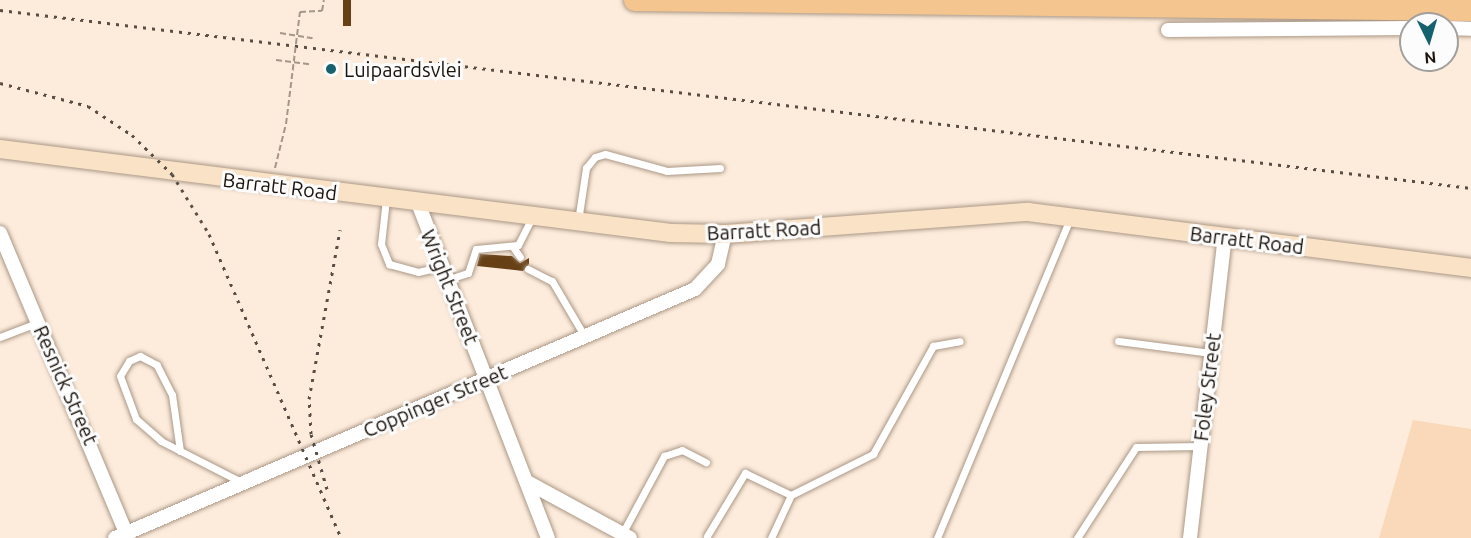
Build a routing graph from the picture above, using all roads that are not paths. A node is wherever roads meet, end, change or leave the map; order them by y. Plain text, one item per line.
1 (634, 0) edge
2 (846, 2) edge
3 (1201, 3) edge
4 (1355, 19) junction
5 (1399, 20) edge
6 (1399, 26) edge
7 (1168, 30) dead end
8 (0, 149) edge
9 (0, 160) edge
10 (56, 160) junction
11 (720, 168) dead end
12 (386, 199) junction
13 (418, 203) junction
14 (532, 217) junction
15 (1071, 217) junction
16 (578, 221) junction
17 (0, 232) edge
18 (725, 234) junction
19 (1225, 237) junction
20 (513, 247) junction
21 (520, 257) dead end
22 (440, 267) junction
23 (1471, 268) edge
24 (528, 269) dead end
25 (446, 280) junction
26 (39, 322) junction
27 (0, 337) edge
28 (585, 337) junction
29 (960, 341) dead end
30 (1118, 341) dead end
31 (1211, 353) junction
32 (489, 379) junction
33 (1200, 446) junction
34 (180, 450) junction
35 (706, 462) dead end
36 (527, 482) junction
37 (243, 484) junction
38 (791, 495) junction
39 (123, 536) edge
40 (626, 536) edge
41 (707, 536) dead end
42 (548, 538) edge
43 (771, 538) edge
44 (938, 538) edge
45 (1077, 538) edge
46 (1190, 538) edge

1 - 2 main road
2 - 3 main road
3 - 4 main road
4 - 5 main road
4 - 6 street
4 - 7 street
8 - 10 main road, Barratt Road
9 - 10 main road, Barratt Road
10 - 12 main road, Barratt Road
11 - 16 lane
12 - 13 main road, Barratt Road
12 - 22 lane
13 - 14 main road, Barratt Road
13 - 22 street, Wright Street
14 - 16 main road, Barratt Road
14 - 20 lane
15 - 18 main road, Barratt Road
15 - 19 main road, Barratt Road
15 - 44 lane
16 - 18 main road, Barratt Road
17 - 26 street, Resnick Street
18 - 28 street, Coppinger Street
19 - 23 main road, Barratt Road
19 - 31 street, Foley Street
20 - 21 lane
20 - 25 lane
22 - 25 street, Wright Street
24 - 28 lane
25 - 32 street, Wright Street
26 - 27 lane
26 - 39 street, Resnick Street
28 - 32 street, Coppinger Street
29 - 38 lane
30 - 31 lane
31 - 33 street, Foley Street
32 - 36 street, Wright Street
32 - 37 street, Coppinger Street
33 - 45 lane
33 - 46 street, Foley Street
34 - 34 lane
34 - 37 lane
35 - 40 lane
36 - 40 street
36 - 42 street, Wright Street
37 - 39 street, Coppinger Street
38 - 41 lane
38 - 43 lane

